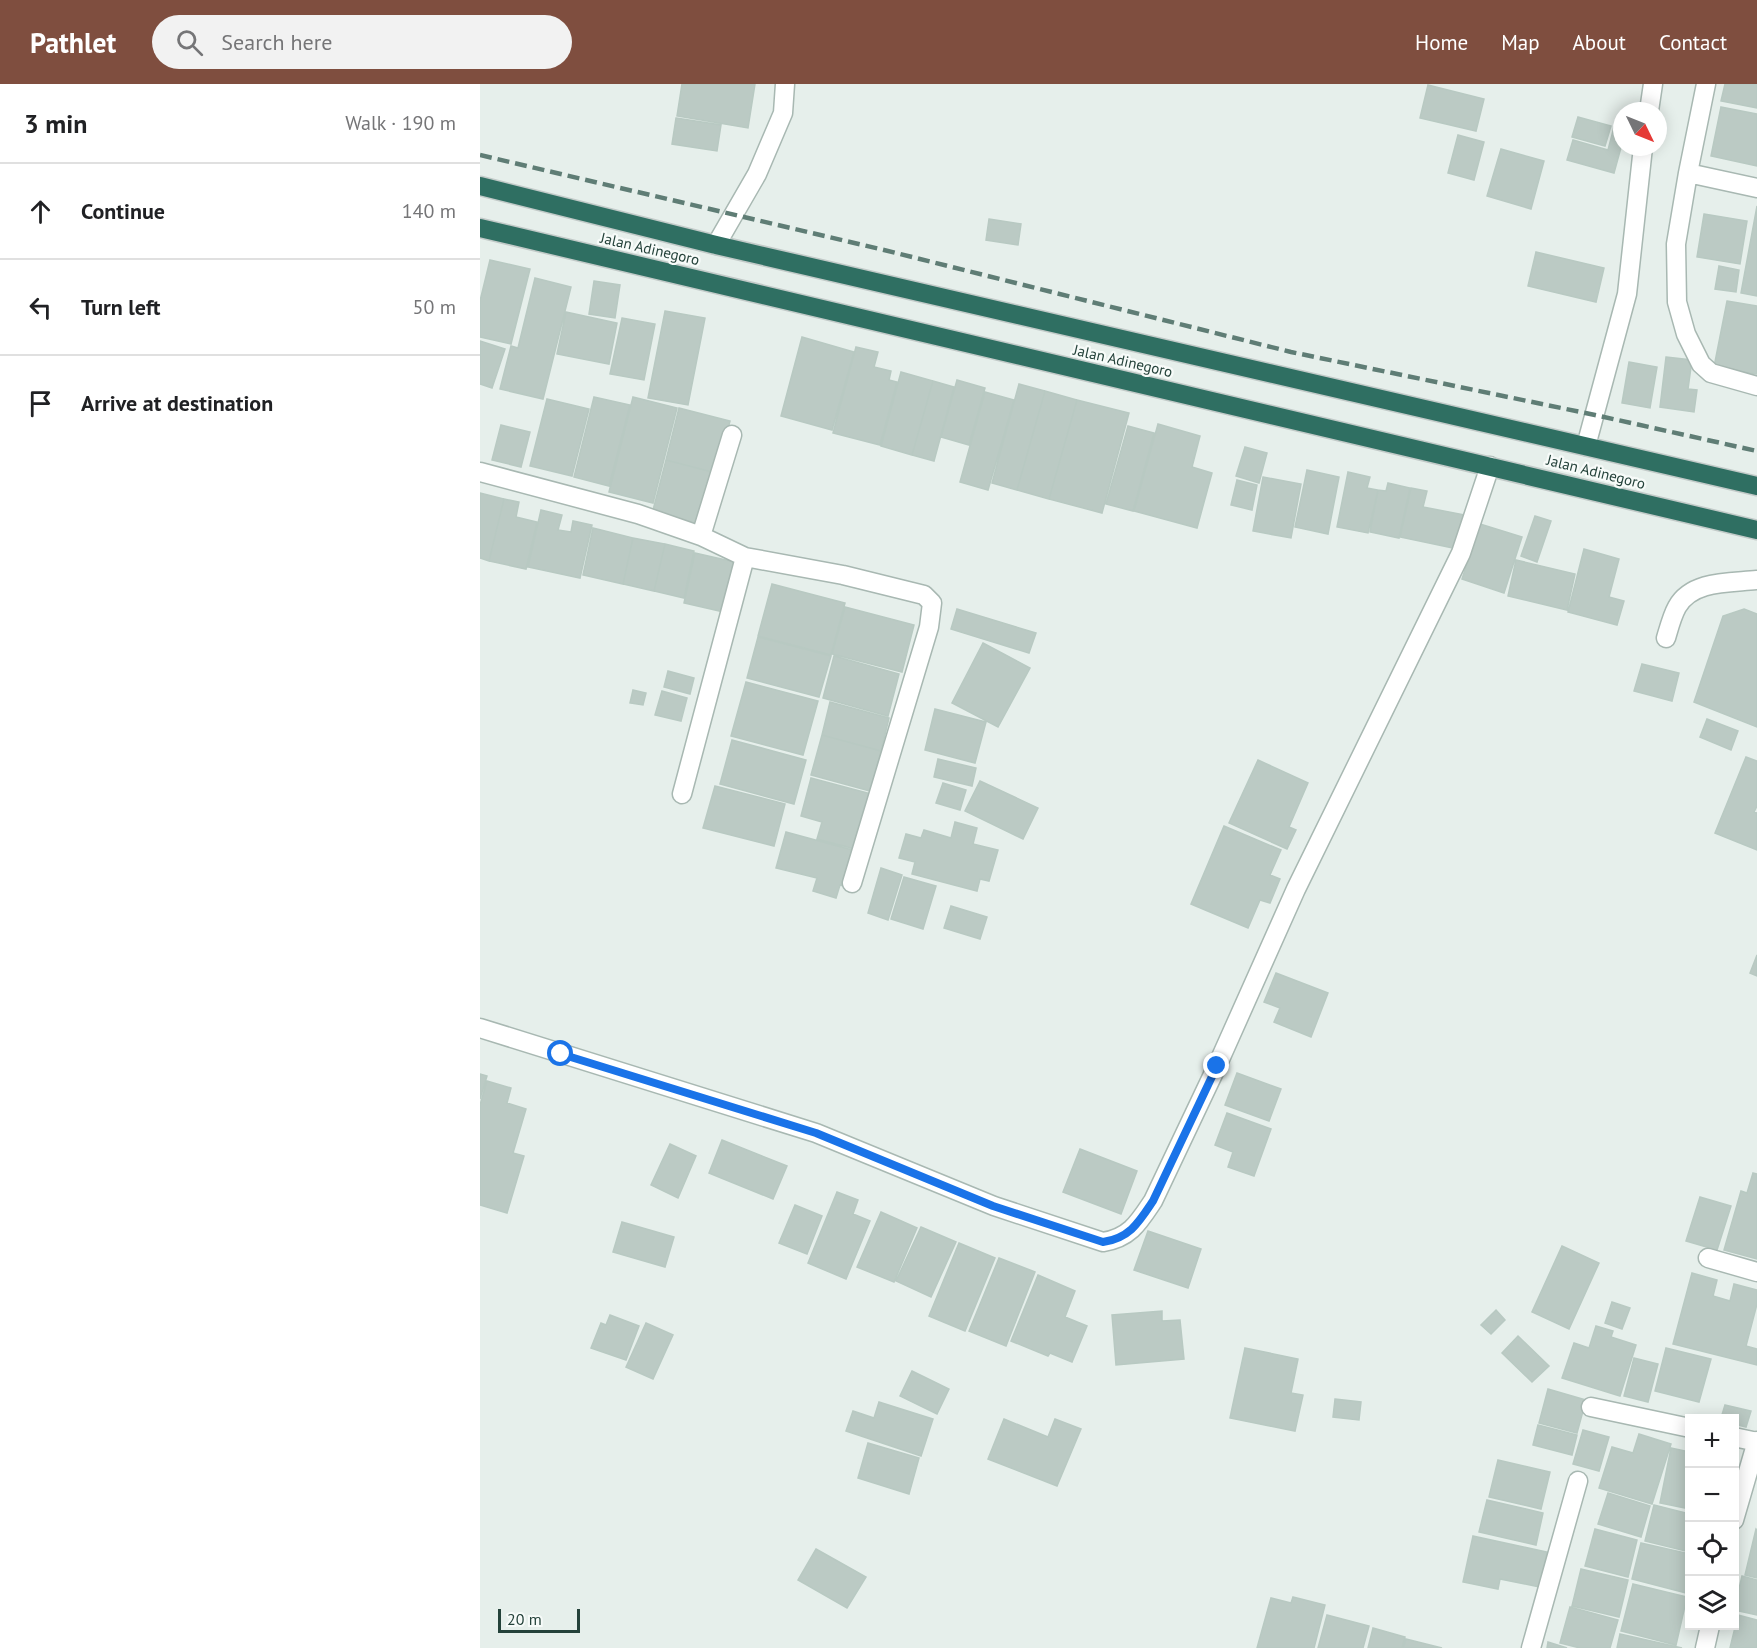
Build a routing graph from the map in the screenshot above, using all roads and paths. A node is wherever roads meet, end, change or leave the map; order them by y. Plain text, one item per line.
1 (784, 84) edge
2 (1653, 84) edge
3 (1706, 84) edge
4 (1650, 102) edge
5 (1642, 156) edge
6 (1688, 173) junction
7 (480, 186) edge
8 (1757, 188) edge
9 (480, 228) edge
10 (716, 245) junction
11 (1757, 386) edge
12 (732, 435) dead end
13 (1586, 446) junction
14 (1491, 466) junction
15 (480, 472) edge
16 (1757, 486) edge
17 (1757, 530) edge
18 (701, 536) junction
19 (745, 557) junction
20 (1757, 580) edge
21 (1666, 638) dead end
22 (682, 794) dead end
23 (852, 883) dead end
24 (480, 1028) edge
25 (1708, 1258) dead end
26 (1757, 1272) edge
27 (1591, 1407) dead end
28 (1685, 1427) edge
29 (1739, 1438) edge
30 (1757, 1442) edge
31 (1578, 1481) dead end
32 (1739, 1503) edge
33 (1709, 1630) edge
34 (1531, 1648) edge
35 (1705, 1648) edge

1 - 10 street
2 - 4 street
3 - 6 street
5 - 13 street
6 - 8 street
6 - 11 street
7 - 10 highway, Jalan Adinegoro
9 - 14 highway, Jalan Adinegoro
10 - 13 highway, Jalan Adinegoro
12 - 18 street
13 - 16 highway, Jalan Adinegoro
14 - 17 highway, Jalan Adinegoro
14 - 24 street
15 - 18 street
18 - 19 street
19 - 22 street
19 - 23 street
20 - 21 street
25 - 26 street
27 - 28 street
29 - 30 street
30 - 32 street
31 - 34 street
33 - 35 street

